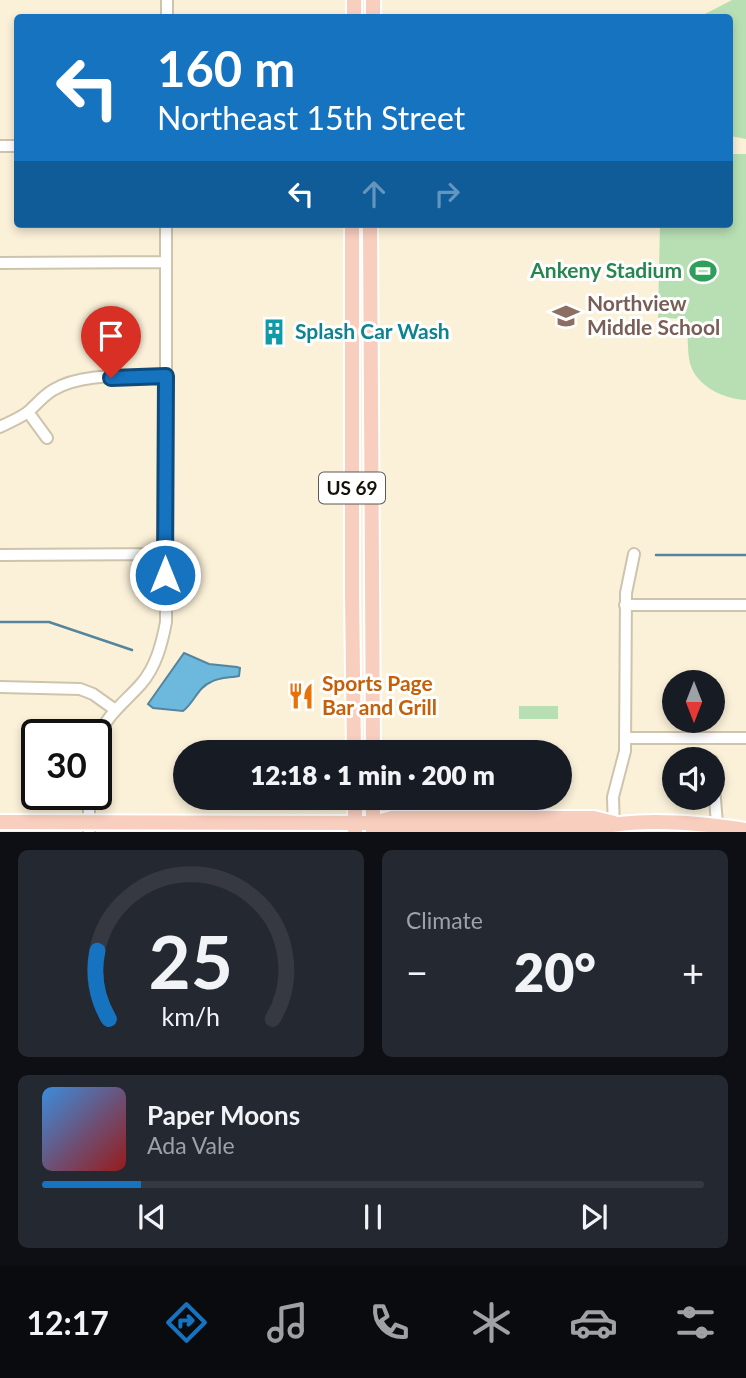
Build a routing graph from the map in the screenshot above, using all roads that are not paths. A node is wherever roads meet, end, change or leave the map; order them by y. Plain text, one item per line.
1 (166, 228) edge
2 (352, 228) edge
3 (370, 228) edge
4 (166, 262) junction
5 (0, 263) edge
6 (166, 376) junction
7 (28, 412) junction
8 (0, 427) edge
9 (47, 438) dead end
10 (165, 554) junction
11 (634, 554) dead end
12 (0, 555) edge
13 (625, 605) junction
14 (746, 605) edge
15 (0, 687) edge
16 (114, 709) junction
17 (108, 719) edge
18 (626, 738) junction
19 (710, 738) junction
20 (746, 738) edge
21 (354, 740) edge
22 (373, 740) edge
23 (711, 747) edge
24 (716, 810) edge
25 (746, 820) edge
26 (0, 822) edge
27 (717, 824) junction
28 (89, 827) edge
29 (355, 827) edge
30 (373, 827) edge
31 (614, 828) edge
32 (746, 830) edge

1 - 4 street
2 - 21 main road, US 69
3 - 22 main road, US 69
4 - 5 street
4 - 6 street
6 - 7 street
6 - 10 street
7 - 8 street
7 - 9 street
10 - 12 street
10 - 16 street
11 - 13 street
13 - 14 street
13 - 18 street
15 - 16 street
16 - 17 street
18 - 19 street
18 - 31 street
19 - 20 street
19 - 23 street
24 - 27 street
25 - 27 main road
26 - 28 main road
27 - 31 main road
27 - 32 main road
28 - 29 main road
29 - 30 main road
30 - 31 main road

